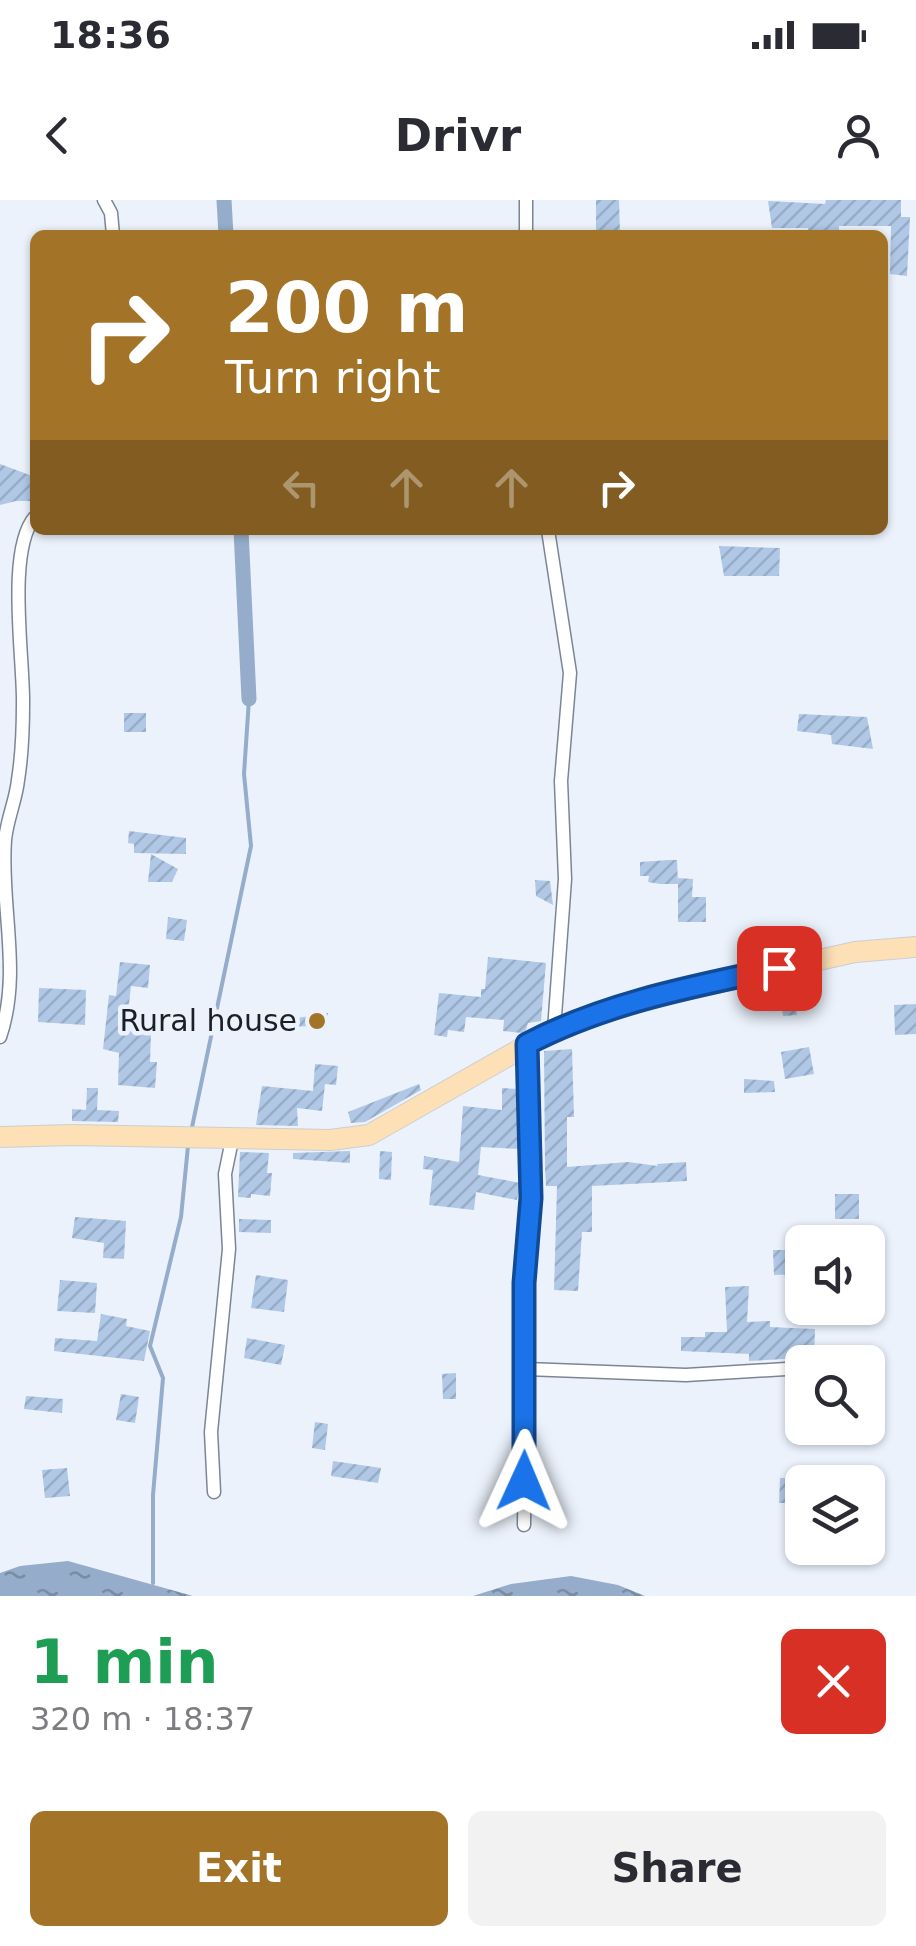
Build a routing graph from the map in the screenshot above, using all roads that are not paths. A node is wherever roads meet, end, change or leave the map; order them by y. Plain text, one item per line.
1 (104, 200) edge
2 (526, 200) edge
3 (112, 230) edge
4 (526, 230) edge
5 (30, 526) edge
6 (549, 535) edge
7 (916, 947) edge
8 (554, 1030) junction
9 (0, 1037) edge
10 (527, 1044) junction
11 (0, 1137) edge
12 (226, 1140) junction
13 (526, 1369) junction
14 (785, 1369) edge
15 (214, 1492) dead end
16 (524, 1525) dead end

1 - 3 street
2 - 4 street
5 - 9 street
6 - 8 street
7 - 8 main road
8 - 10 main road
10 - 12 main road
10 - 13 street
11 - 12 main road
12 - 15 street
13 - 14 street
13 - 16 street

